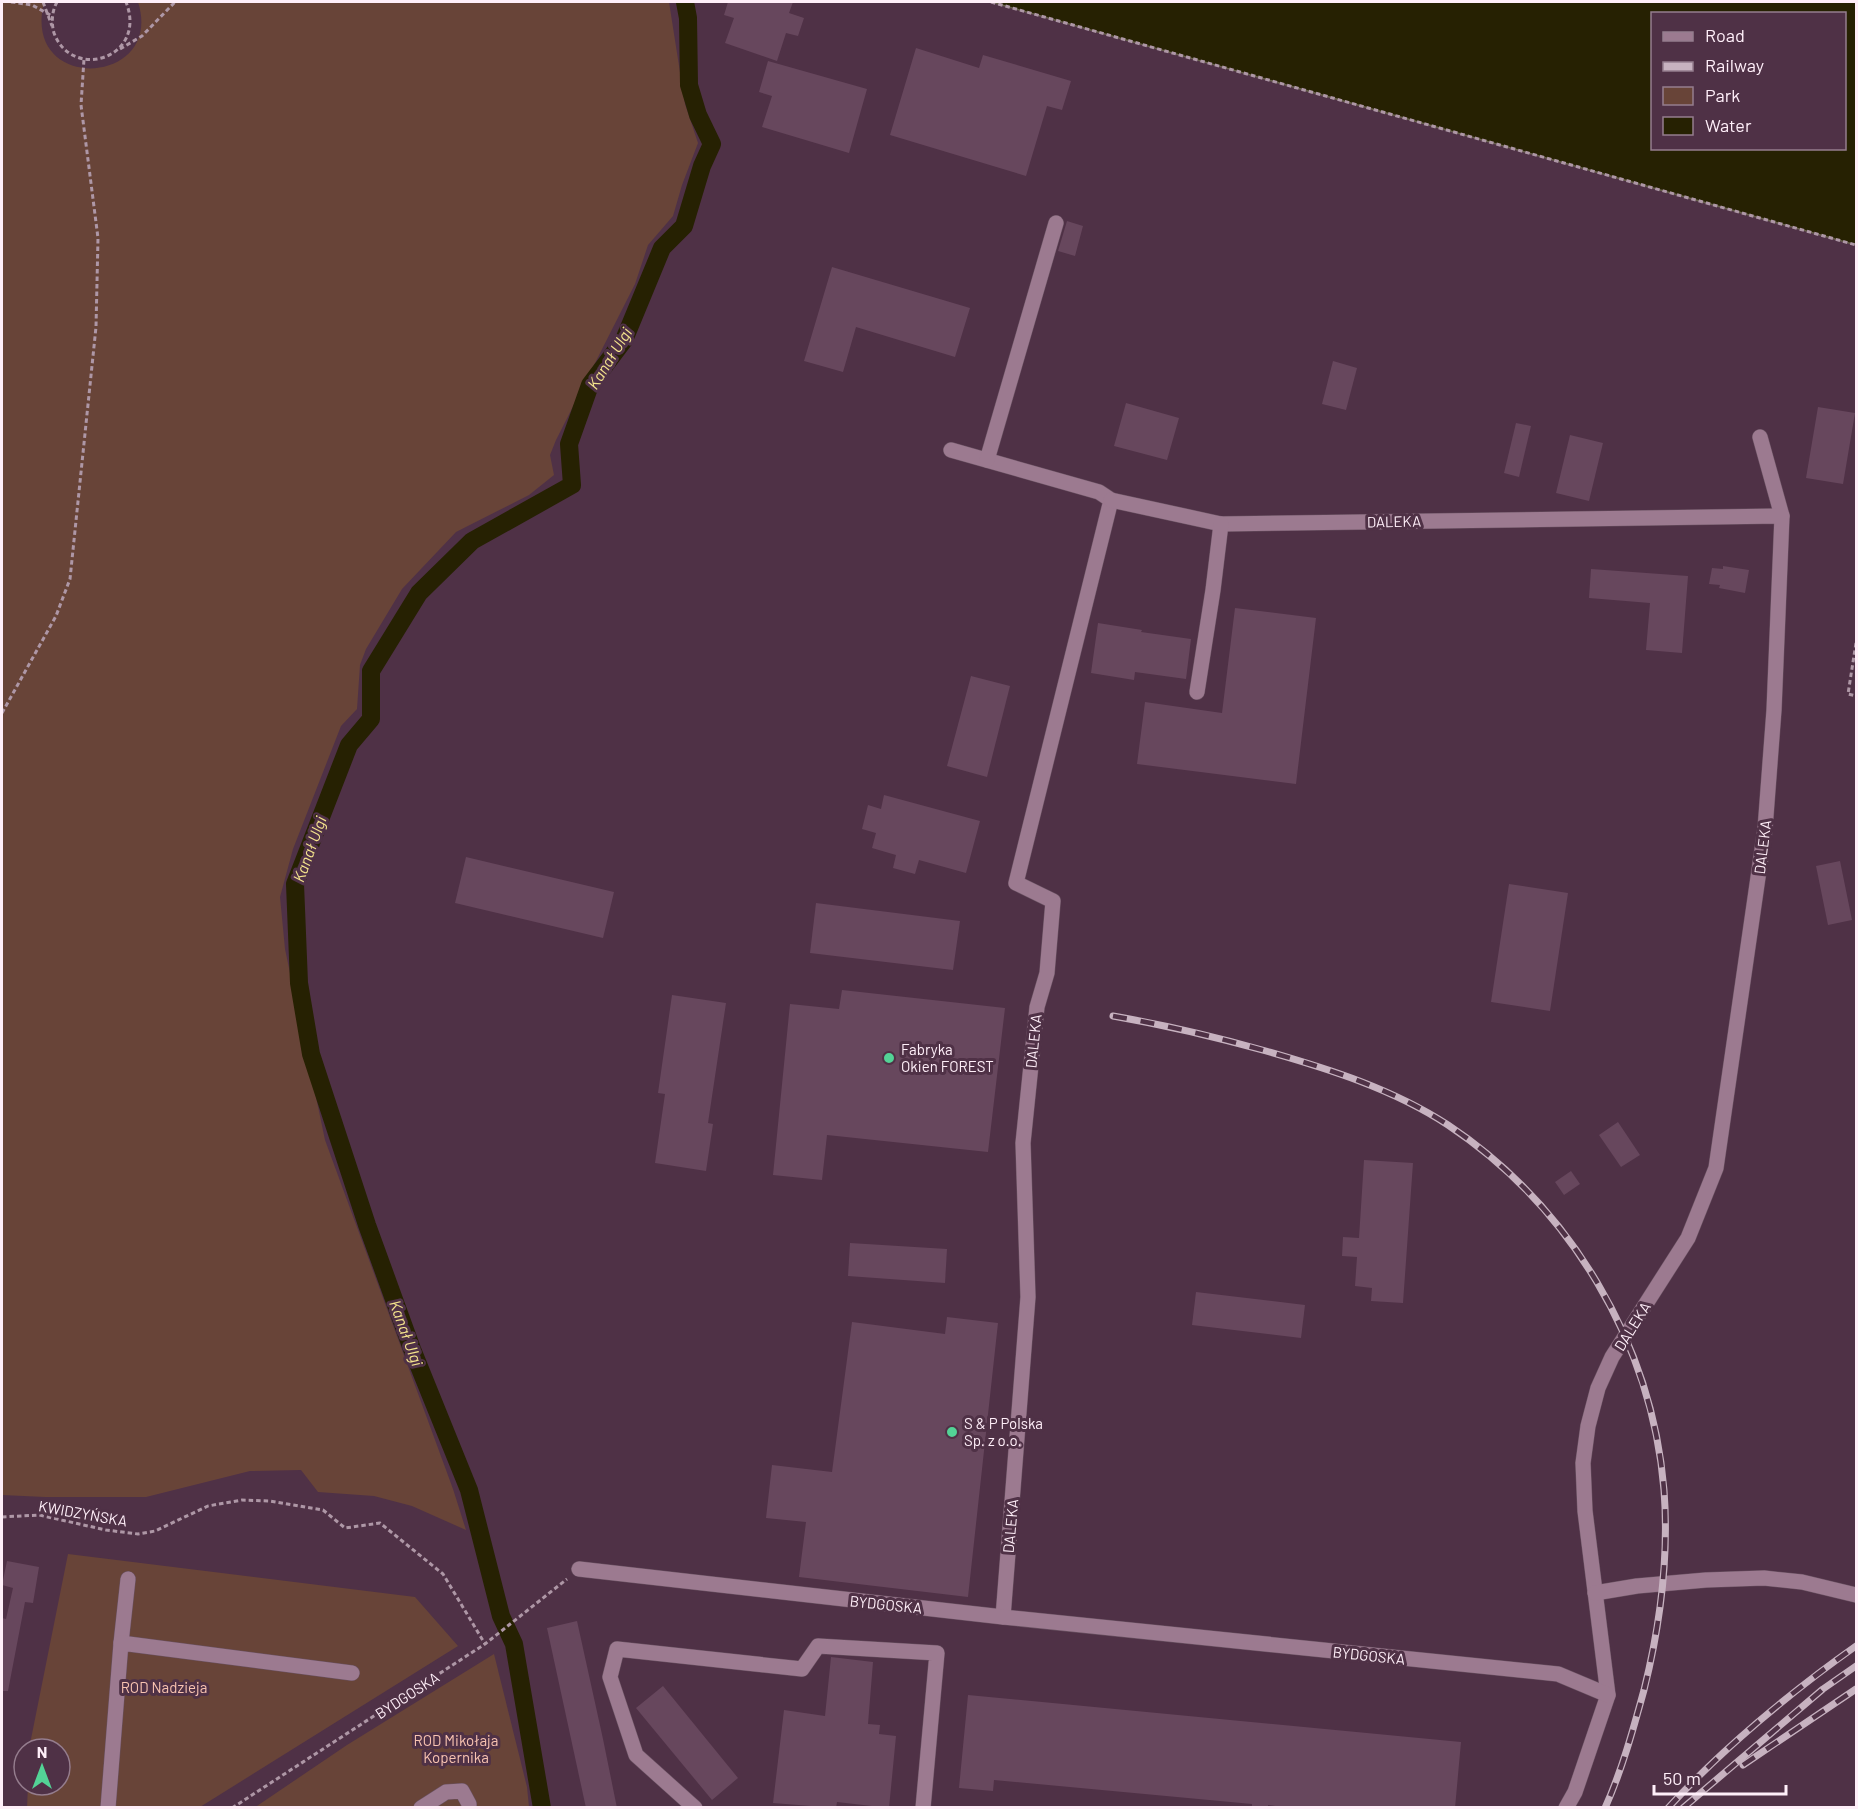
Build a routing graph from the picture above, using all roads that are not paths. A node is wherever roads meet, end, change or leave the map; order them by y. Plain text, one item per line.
1 (1056, 223) dead end
2 (1760, 437) dead end
3 (951, 450) dead end
4 (987, 460) junction
5 (1111, 500) junction
6 (1782, 516) junction
7 (1221, 524) junction
8 (1197, 692) dead end
9 (579, 1569) road end
10 (128, 1579) dead end
11 (1595, 1593) junction
12 (1857, 1595) edge
13 (1003, 1617) junction
14 (122, 1643) junction
15 (352, 1673) dead end
16 (1608, 1695) junction
17 (108, 1808) edge
18 (421, 1808) edge
19 (469, 1808) edge
20 (694, 1808) edge
21 (923, 1808) edge
22 (1566, 1808) edge

1 - 4 street
2 - 6 street
3 - 4 street, DALEKA
4 - 5 street, DALEKA
5 - 7 street, DALEKA
5 - 13 street, DALEKA
6 - 7 street, DALEKA
6 - 11 street, DALEKA
7 - 8 street
9 - 13 street, BYDGOSKA
10 - 14 street
11 - 12 street
11 - 16 street, DALEKA
13 - 16 street, BYDGOSKA
14 - 15 street
14 - 17 street
16 - 22 street, DALEKA
18 - 19 street
20 - 21 street

